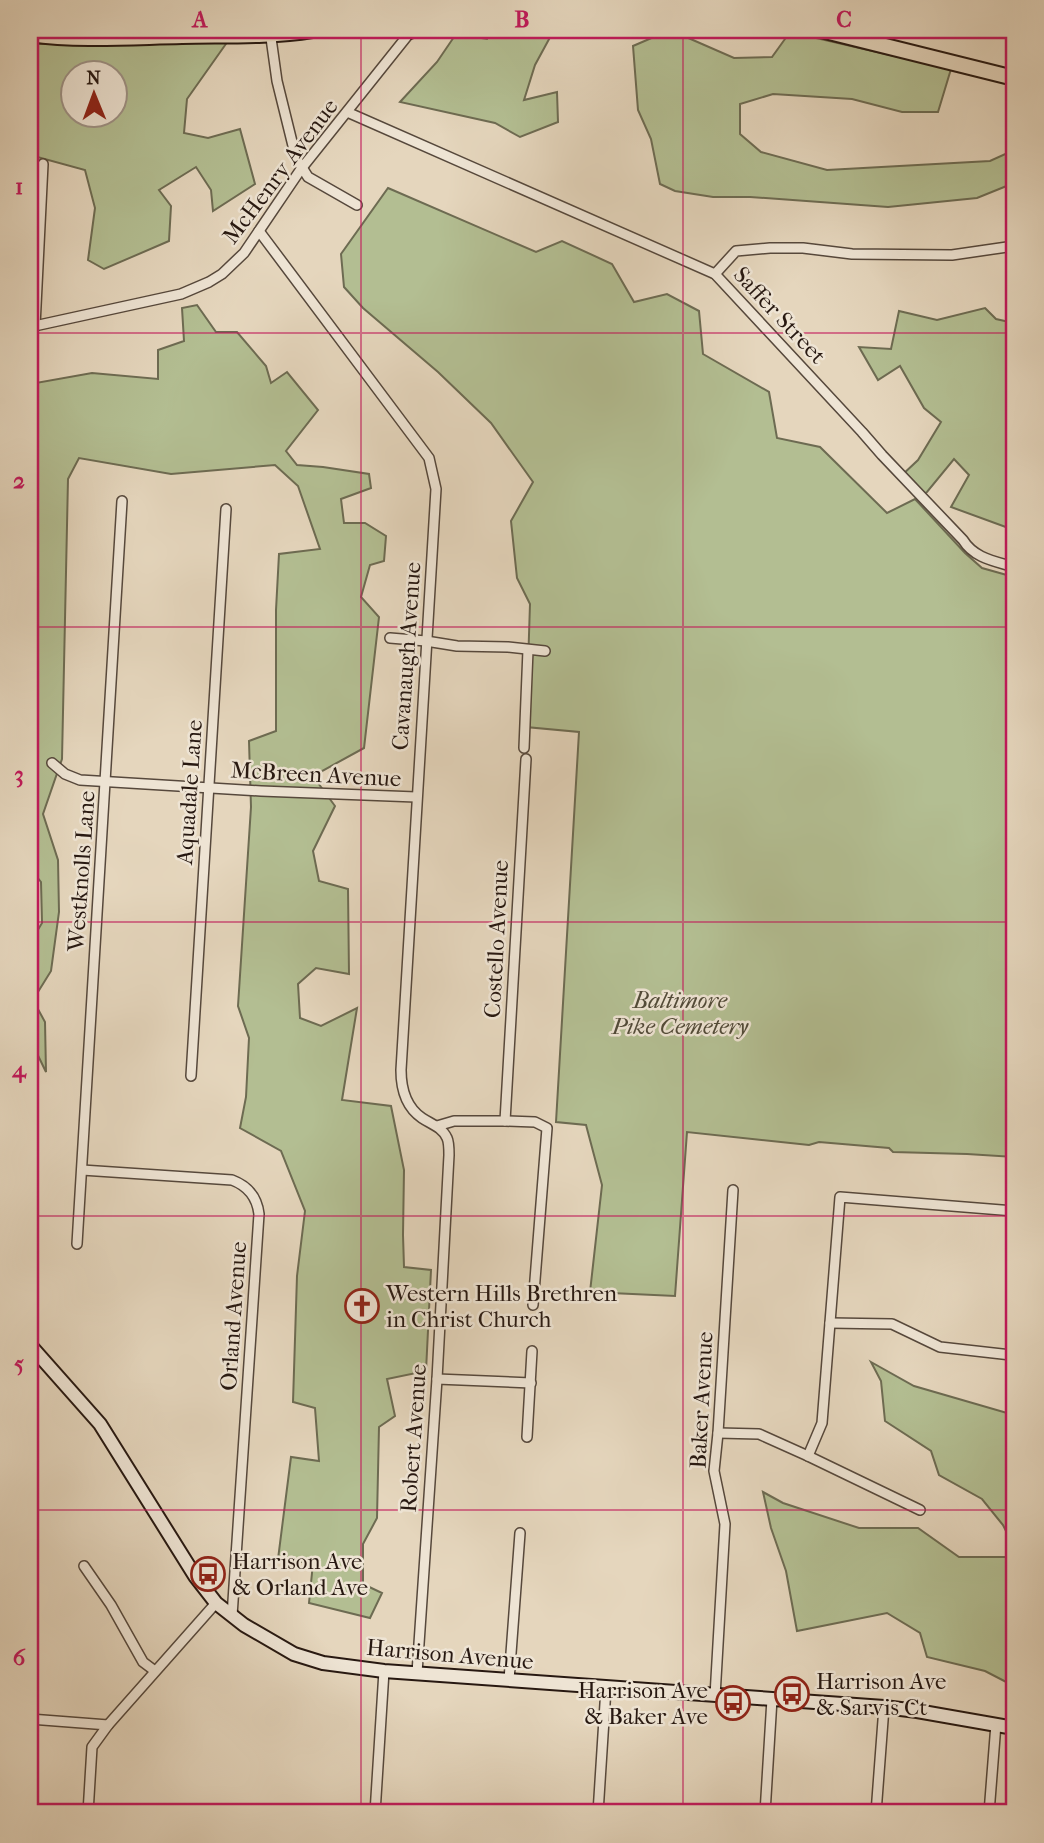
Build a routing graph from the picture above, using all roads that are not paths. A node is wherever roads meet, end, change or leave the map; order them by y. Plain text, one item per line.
1 (312, 30) edge
2 (410, 30) edge
3 (821, 30) edge
4 (859, 30) edge
5 (270, 32) edge
6 (30, 34) edge
7 (1014, 68) edge
8 (1014, 78) edge
9 (348, 112) junction
10 (43, 164) dead end
11 (301, 169) junction
12 (357, 205) dead end
13 (259, 231) junction
14 (1014, 246) edge
15 (715, 274) junction
16 (32, 327) edge
17 (122, 501) dead end
18 (226, 509) dead end
19 (1014, 567) edge
20 (390, 638) dead end
21 (426, 641) junction
22 (528, 650) junction
23 (545, 651) dead end
24 (524, 748) dead end
25 (526, 759) dead end
26 (52, 762) dead end
27 (106, 781) junction
28 (209, 788) junction
29 (416, 797) junction
30 (191, 1076) dead end
31 (505, 1121) junction
32 (436, 1126) junction
33 (82, 1170) junction
34 (733, 1190) dead end
35 (1014, 1211) edge
36 (77, 1244) dead end
37 (533, 1305) dead end
38 (1014, 1305) edge
39 (830, 1323) junction
40 (30, 1345) edge
41 (532, 1351) dead end
42 (437, 1379) junction
43 (531, 1383) junction
44 (718, 1433) junction
45 (527, 1437) dead end
46 (808, 1456) junction
47 (920, 1510) dead end
48 (520, 1532) dead end
49 (84, 1566) dead end
50 (216, 1602) junction
51 (232, 1616) junction
52 (155, 1671) junction
53 (384, 1671) junction
54 (416, 1673) junction
55 (509, 1680) junction
56 (606, 1688) junction
57 (715, 1696) junction
58 (772, 1699) junction
59 (884, 1707) junction
60 (30, 1719) edge
61 (996, 1724) junction
62 (108, 1725) junction
63 (1014, 1728) edge
64 (88, 1813) edge
65 (375, 1813) edge
66 (598, 1813) edge
67 (765, 1813) edge
68 (876, 1813) edge
69 (989, 1813) edge

1 - 5 main road
2 - 9 street, McHenry Avenue
3 - 8 main road
4 - 7 main road
5 - 6 main road
5 - 11 street
9 - 11 street, McHenry Avenue
9 - 15 street, Saffer Street
10 - 16 street
11 - 12 street
11 - 13 street, McHenry Avenue
13 - 16 street, McHenry Avenue
13 - 21 street, Cavanaugh Avenue
14 - 15 street
15 - 19 street, Saffer Street
17 - 27 street, Westknolls Lane
18 - 28 street, Aquadale Lane
20 - 21 street
21 - 22 street
21 - 29 street, Cavanaugh Avenue
22 - 23 street
22 - 24 street
25 - 31 street, Costello Avenue
26 - 27 street, McBreen Avenue
27 - 28 street, McBreen Avenue
27 - 33 street, Westknolls Lane
28 - 29 street, McBreen Avenue
28 - 30 street, Aquadale Lane
29 - 32 street, Cavanaugh Avenue
31 - 32 street
31 - 37 street
32 - 42 street, Robert Avenue
33 - 36 street, Westknolls Lane
33 - 51 street, Orland Avenue
34 - 44 street, Baker Avenue
35 - 39 street
38 - 39 street
39 - 46 street
40 - 50 main road, Harrison Avenue
41 - 43 street
42 - 43 street
42 - 54 street, Robert Avenue
43 - 45 street
44 - 46 street
44 - 57 street, Baker Avenue
46 - 47 street
48 - 55 street
49 - 52 street
50 - 51 main road, Harrison Avenue
50 - 52 street
51 - 53 main road, Harrison Avenue
52 - 62 street
53 - 54 main road, Harrison Avenue
53 - 65 street
54 - 55 main road, Harrison Avenue
55 - 56 main road, Harrison Avenue
56 - 57 main road, Harrison Avenue
56 - 66 street
57 - 58 main road, Harrison Avenue
58 - 59 main road, Harrison Avenue
58 - 67 street
59 - 61 main road, Harrison Avenue
59 - 68 street
60 - 62 street
61 - 63 main road, Harrison Avenue
61 - 69 street
62 - 64 street

